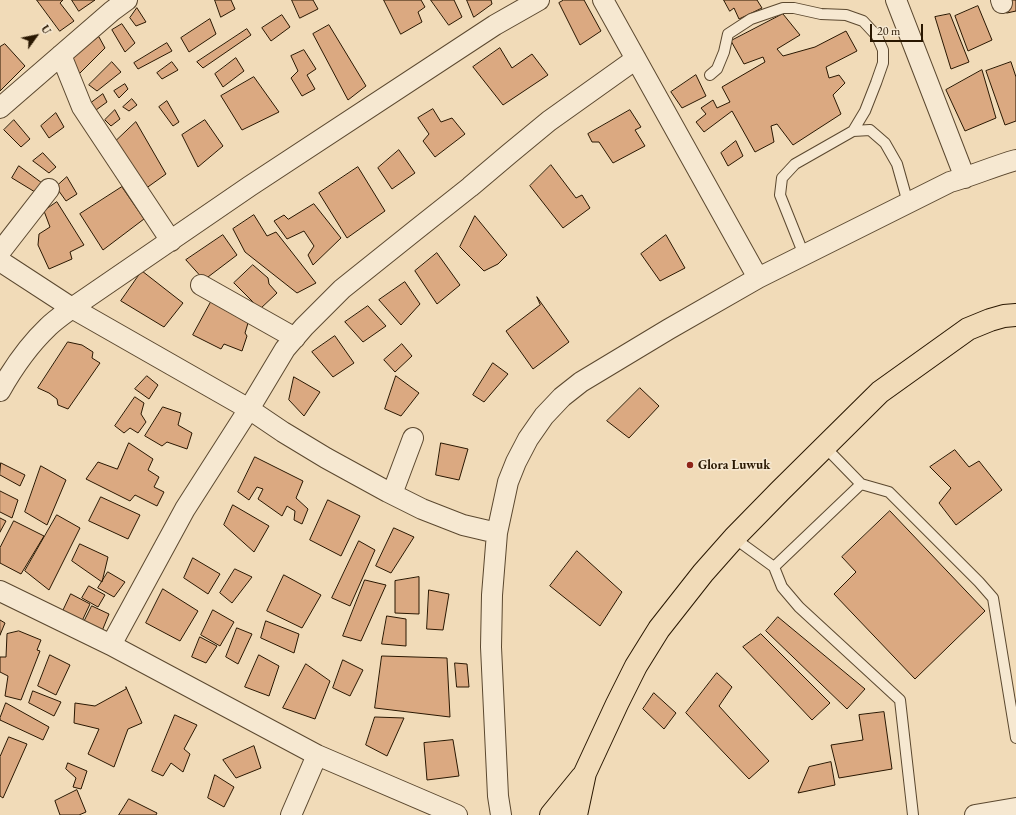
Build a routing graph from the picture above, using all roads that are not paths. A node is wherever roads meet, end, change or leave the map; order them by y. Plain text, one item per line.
1 (126, 0) edge
2 (539, 0) edge
3 (603, 0) edge
4 (896, 0) edge
5 (61, 55) junction
6 (636, 59) junction
7 (710, 75) dead end
8 (0, 108) edge
9 (853, 131) junction
10 (1016, 160) edge
11 (965, 178) junction
12 (49, 190) dead end
13 (908, 203) junction
14 (171, 240) junction
15 (0, 252) edge
16 (804, 255) junction
17 (0, 260) edge
18 (758, 278) junction
19 (201, 285) dead end
20 (72, 308) junction
21 (1016, 316) edge
22 (295, 338) junction
23 (0, 391) edge
24 (249, 409) junction
25 (413, 438) dead end
26 (825, 447) junction
27 (861, 484) junction
28 (392, 494) junction
29 (497, 533) junction
30 (734, 538) junction
31 (774, 567) junction
32 (0, 591) edge
33 (110, 644) junction
34 (1016, 738) edge
35 (318, 755) junction
36 (585, 773) junction
37 (1016, 808) edge
38 (291, 815) edge
39 (457, 815) edge
40 (501, 815) edge
41 (551, 815) edge
42 (576, 815) edge
43 (913, 815) edge
44 (975, 815) edge

1 - 5 street
2 - 14 street
3 - 6 street
4 - 11 street
5 - 8 street
5 - 14 street
6 - 18 street
6 - 22 street
7 - 9 lane
9 - 13 lane
9 - 16 lane
10 - 11 street
11 - 13 street
12 - 15 street
13 - 16 street
14 - 20 street
16 - 18 street
17 - 20 street
18 - 29 street
19 - 22 street
20 - 23 street
20 - 24 street
21 - 26 highway
22 - 24 street
24 - 28 street
24 - 33 street
25 - 28 street
26 - 27 lane
26 - 30 highway
27 - 31 lane
27 - 34 lane
28 - 29 street
29 - 40 street
30 - 31 lane
30 - 36 highway
31 - 43 lane
32 - 33 street
33 - 35 street
35 - 38 street
35 - 39 street
36 - 41 highway
36 - 42 highway
37 - 44 street

